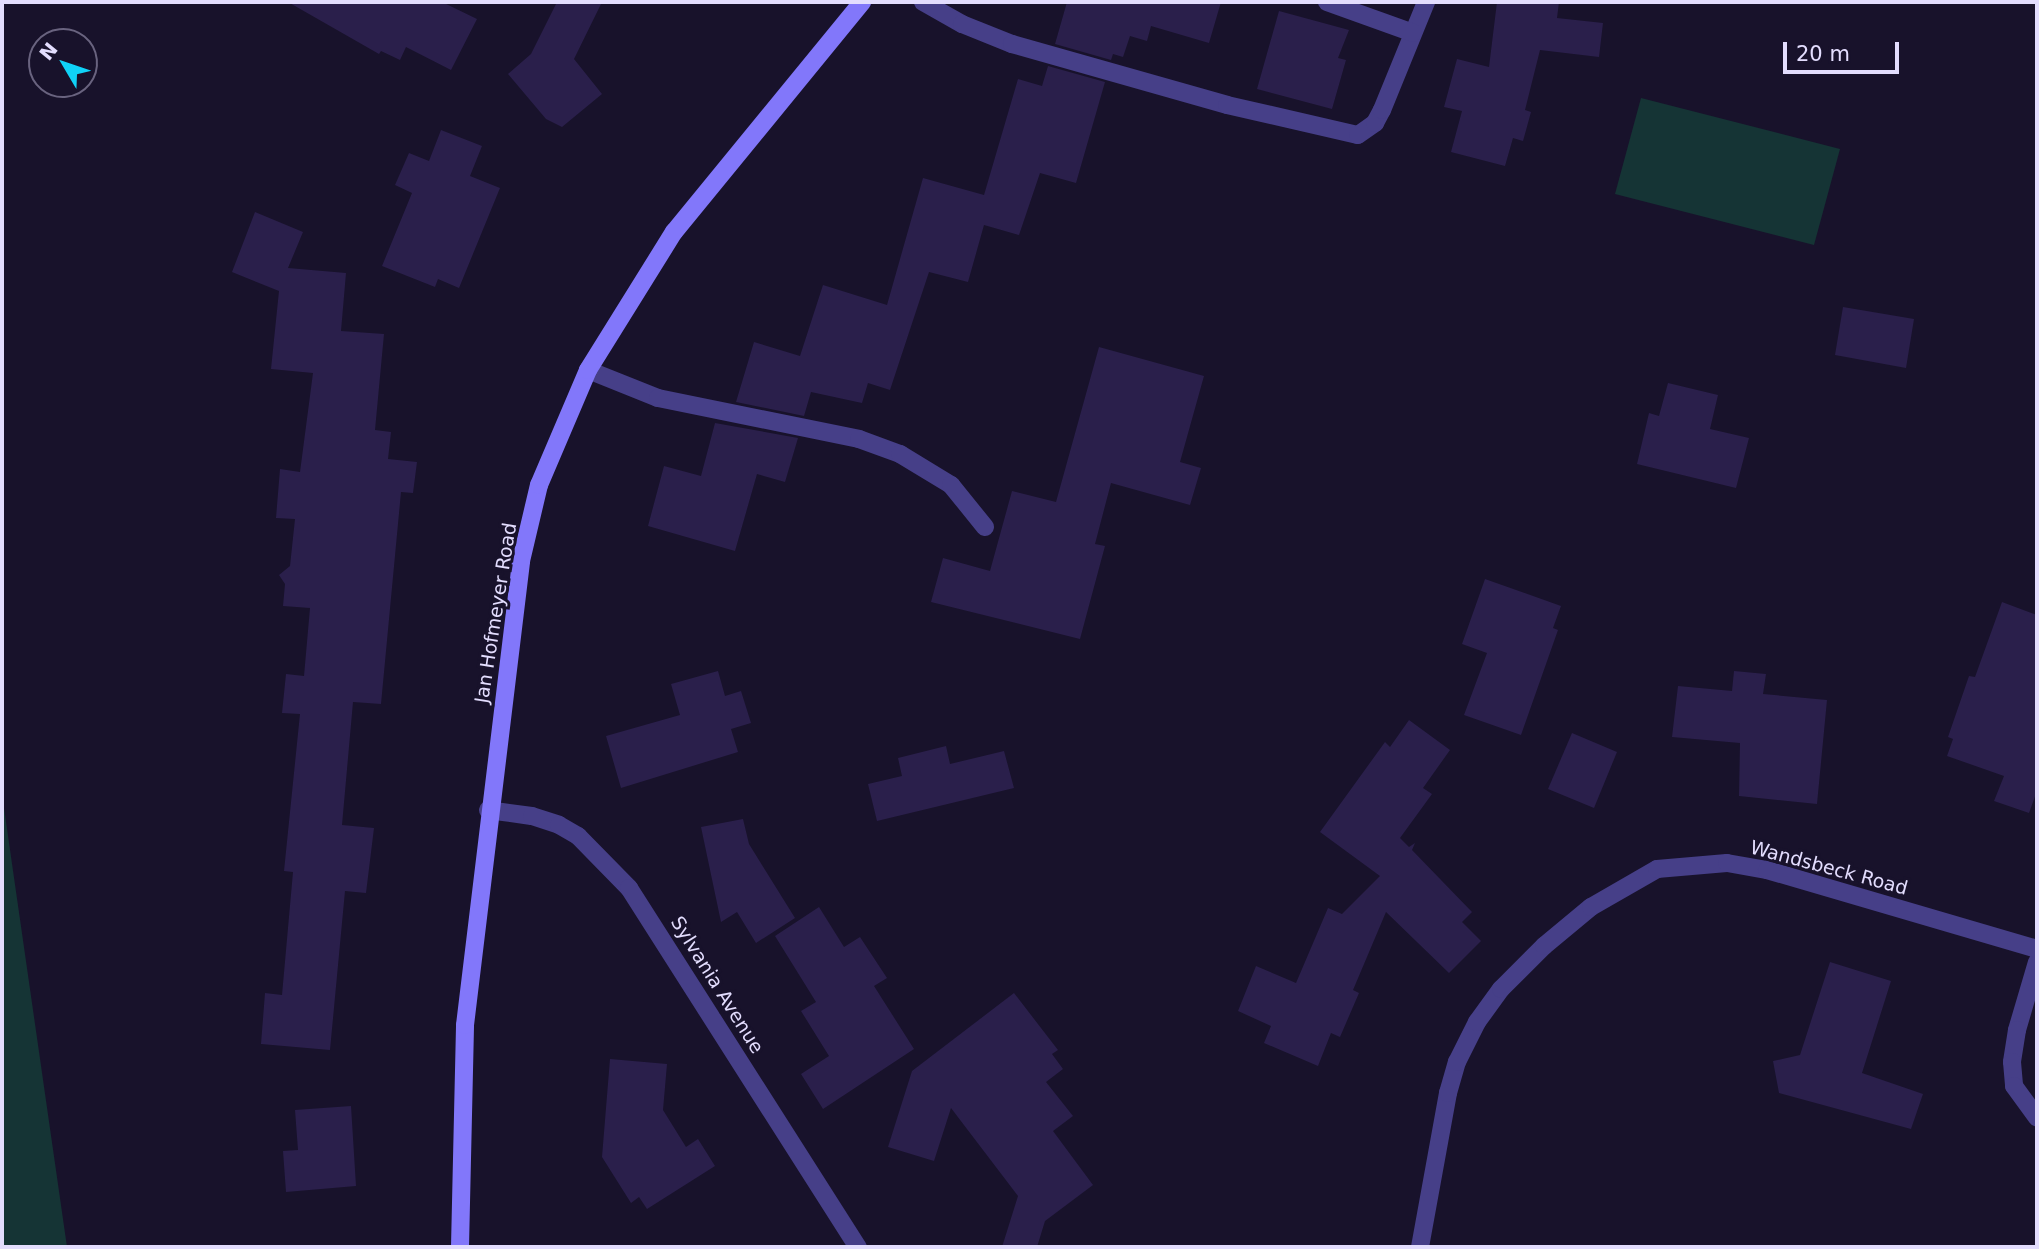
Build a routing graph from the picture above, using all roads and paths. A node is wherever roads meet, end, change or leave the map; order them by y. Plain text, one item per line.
1 (860, 2) edge
2 (923, 2) edge
3 (1327, 2) edge
4 (1426, 2) edge
5 (1413, 33) junction
6 (588, 370) junction
7 (985, 527) dead end
8 (488, 810) junction
9 (2037, 949) edge
10 (2037, 962) edge
11 (2037, 1118) edge
12 (460, 1247) edge
13 (858, 1247) edge
14 (1420, 1247) edge

1 - 6 street, Jan Hofmeyer Road
2 - 5 street
3 - 5 street
4 - 5 street
6 - 7 street
6 - 8 street, Jan Hofmeyer Road
8 - 12 street, Jan Hofmeyer Road
8 - 13 street, Sylvania Avenue
9 - 14 street, Wandsbeck Road
10 - 11 street

